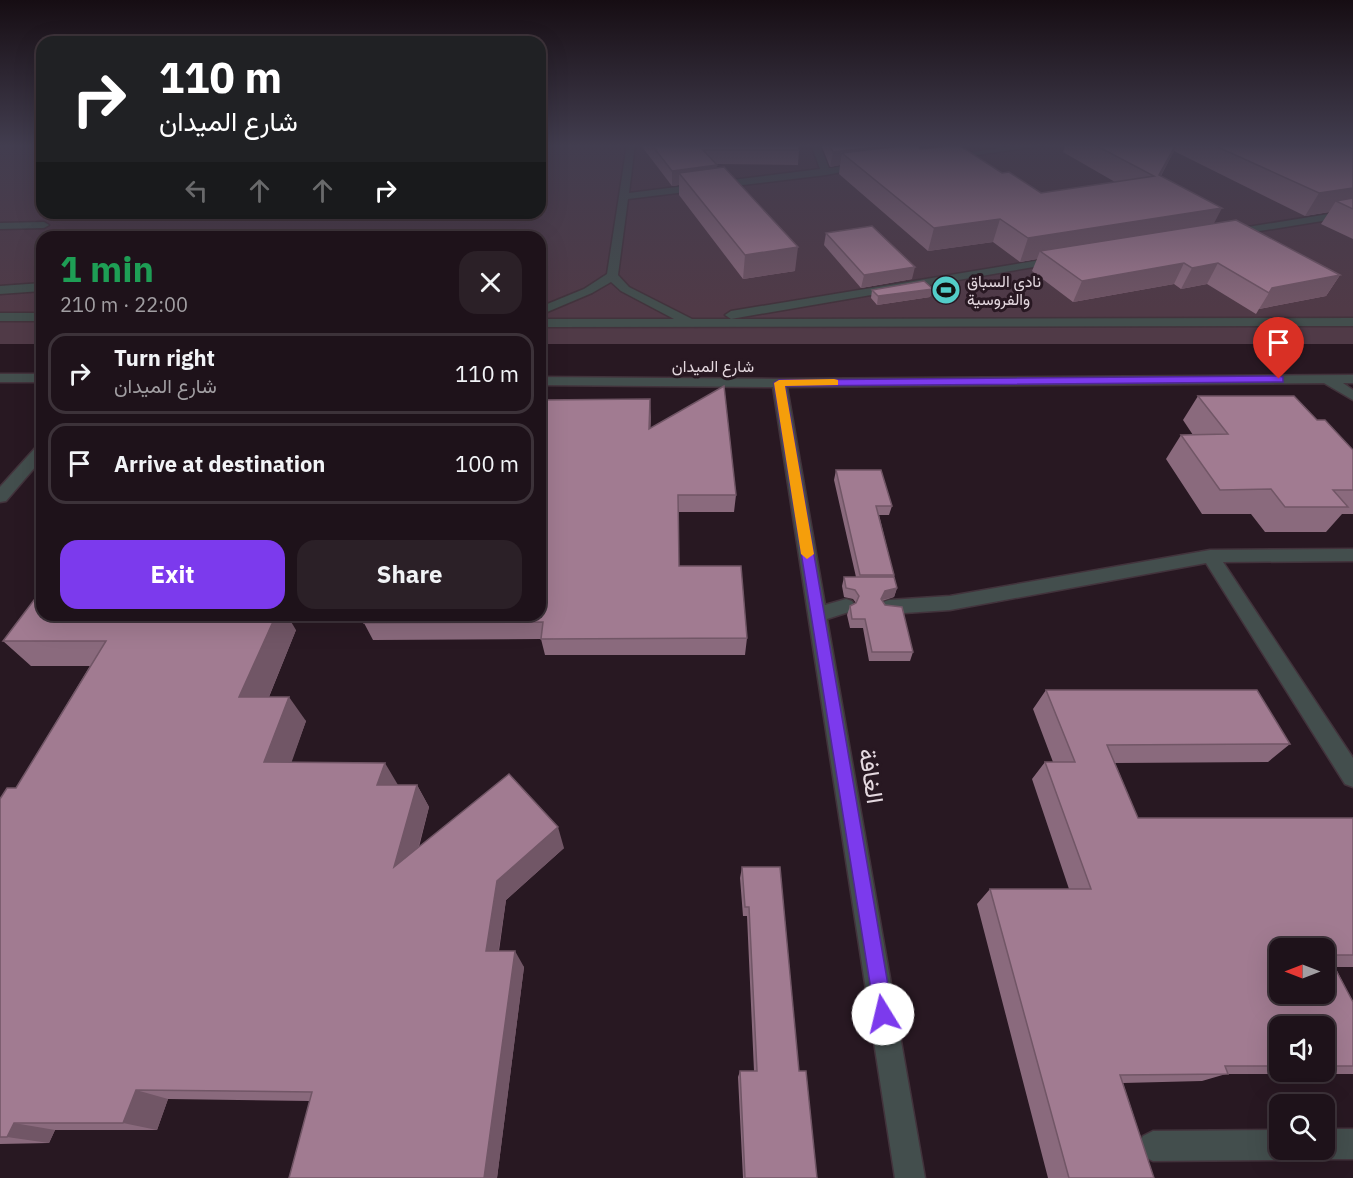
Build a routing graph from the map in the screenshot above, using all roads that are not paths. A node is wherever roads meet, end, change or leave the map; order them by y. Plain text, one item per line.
1 (623, 199) edge
2 (1353, 213) edge
3 (44, 225) dead end
4 (0, 226) edge
5 (1215, 235) edge
6 (1066, 259) edge
7 (612, 276) junction
8 (36, 287) edge
9 (0, 290) edge
10 (546, 308) edge
11 (0, 317) edge
12 (36, 317) edge
13 (1353, 322) edge
14 (546, 323) edge
15 (692, 323) junction
16 (0, 378) edge
17 (36, 378) edge
18 (1327, 379) junction
19 (1353, 379) edge
20 (546, 381) edge
21 (779, 383) junction
22 (1353, 396) edge
23 (36, 456) edge
24 (0, 498) edge
25 (1353, 555) edge
26 (1210, 556) junction
27 (846, 606) dead end
28 (889, 607) edge
29 (817, 615) junction
30 (1353, 777) edge
31 (1269, 1144) edge
32 (1335, 1144) edge
33 (1353, 1144) edge
34 (1153, 1146) dead end
35 (910, 1178) edge

1 - 7 street
2 - 5 street
3 - 4 street
6 - 15 street
7 - 10 street
7 - 15 street
8 - 9 street
11 - 12 street
13 - 15 street
14 - 15 street
16 - 17 street
18 - 19 street, شارع الميدان
18 - 21 street, شارع الميدان
18 - 22 street
20 - 21 street, شارع الميدان
21 - 29 street, الغافة
23 - 24 street
25 - 26 street
26 - 28 street
26 - 30 street
27 - 29 street
29 - 35 street, الغافة
31 - 34 street
32 - 33 street

